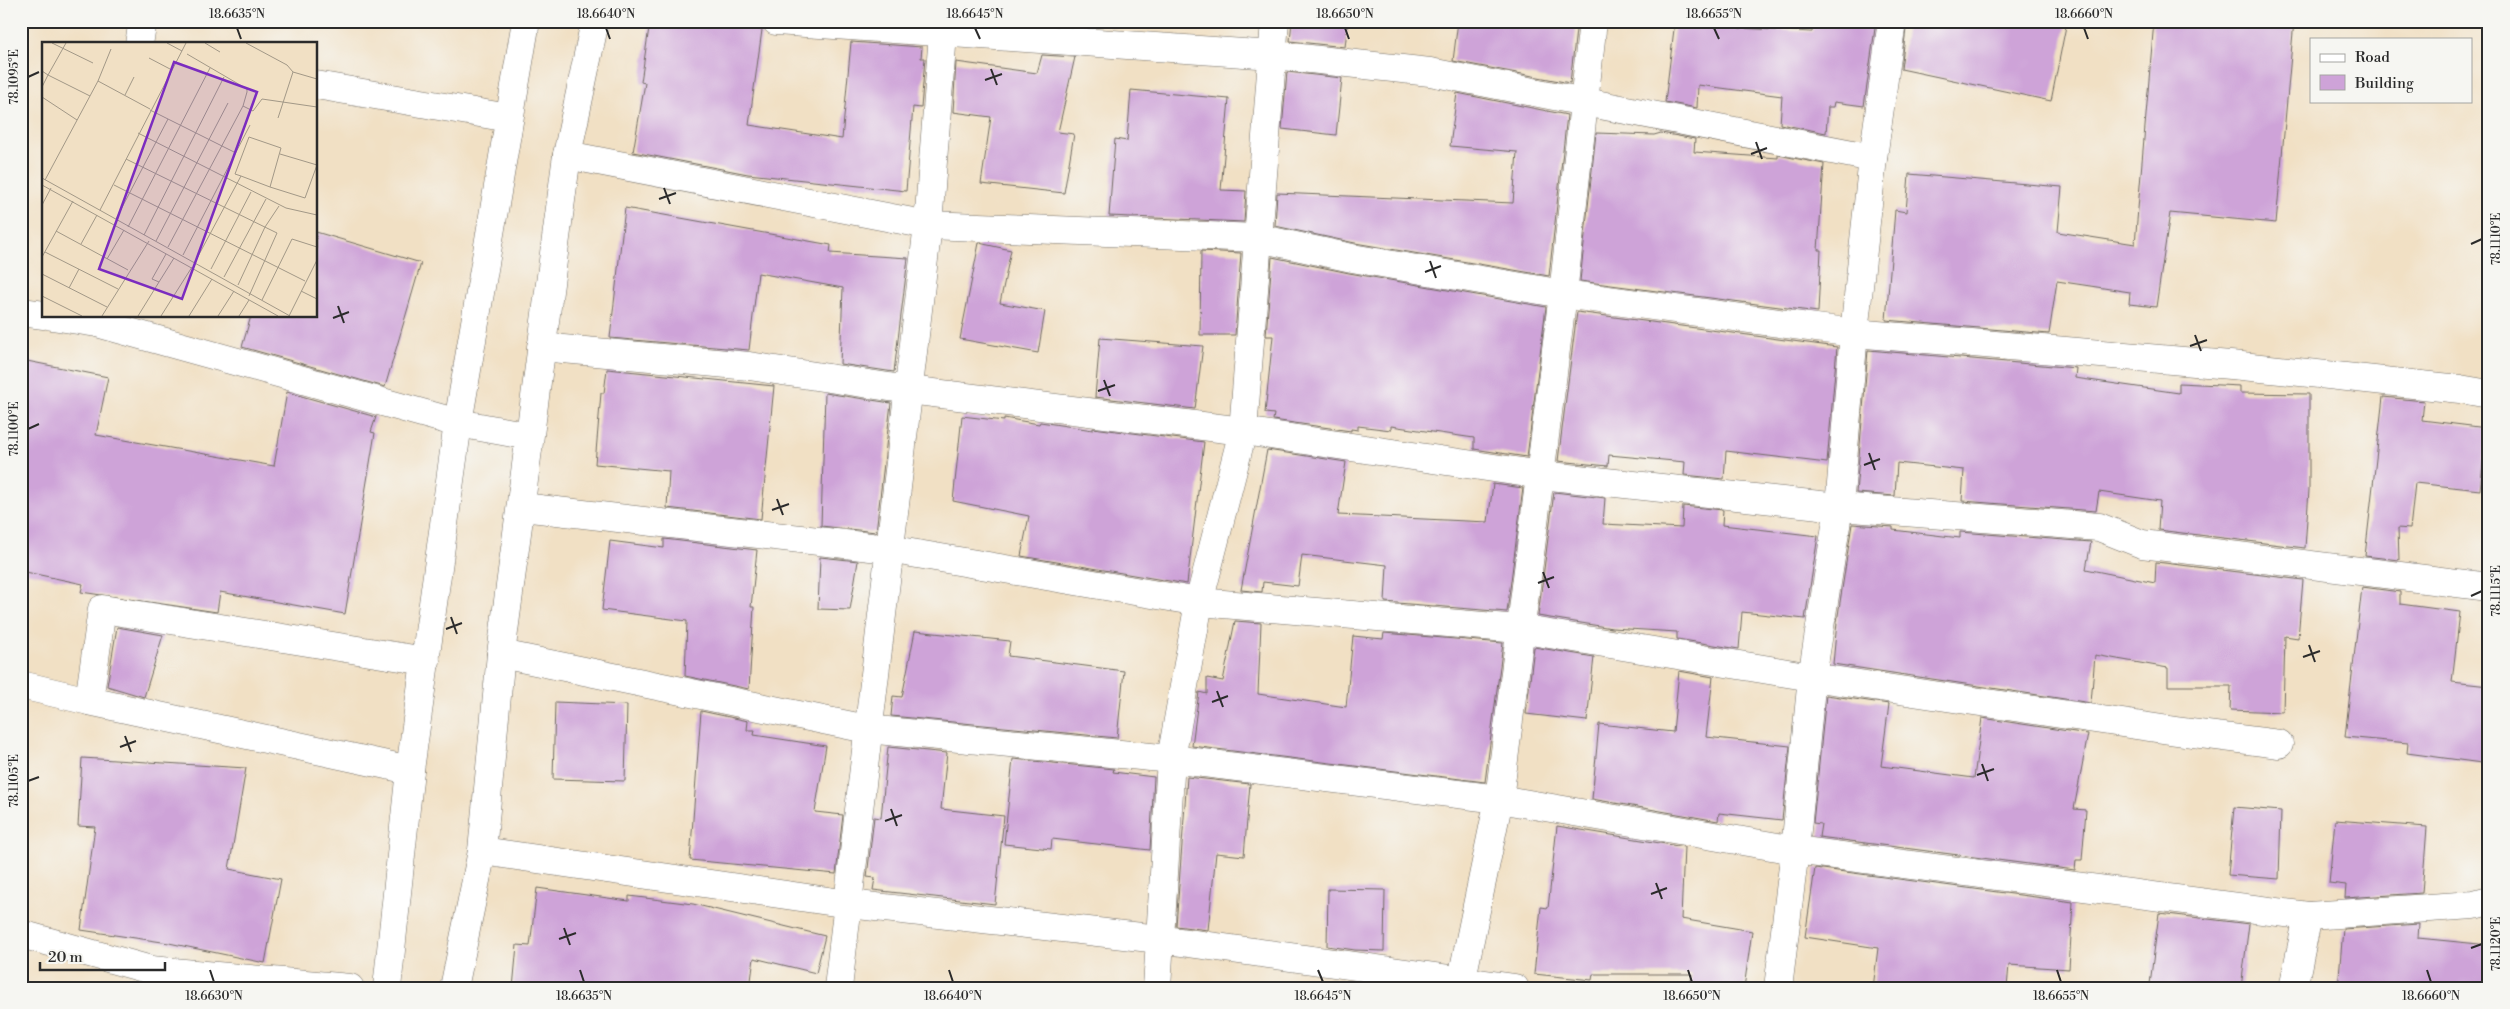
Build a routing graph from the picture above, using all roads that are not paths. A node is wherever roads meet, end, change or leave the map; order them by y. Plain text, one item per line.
1 (143, 21) edge
2 (526, 21) edge
3 (596, 21) edge
4 (776, 21) edge
5 (1275, 21) edge
6 (1593, 21) edge
7 (1892, 21) edge
8 (943, 27) edge
9 (139, 42) edge
10 (1273, 55) junction
11 (318, 85) edge
12 (1584, 101) junction
13 (509, 118) junction
14 (567, 155) junction
15 (1873, 158) junction
16 (928, 225) junction
17 (1258, 238) junction
18 (1563, 294) junction
19 (21, 312) edge
20 (42, 315) edge
21 (75, 318) edge
22 (98, 320) edge
23 (1854, 333) junction
24 (541, 347) junction
25 (909, 390) junction
26 (2489, 394) edge
27 (458, 423) junction
28 (1243, 431) junction
29 (529, 436) junction
30 (1541, 475) junction
31 (522, 507) junction
32 (1839, 507) junction
33 (888, 549) junction
34 (2489, 587) edge
35 (1199, 602) junction
36 (1519, 629) junction
37 (501, 654) junction
38 (426, 661) junction
39 (1812, 676) junction
40 (21, 685) edge
41 (89, 701) junction
42 (867, 729) junction
43 (2279, 744) dead end
44 (1171, 759) junction
45 (410, 770) junction
46 (1499, 799) junction
47 (1795, 850) junction
48 (482, 851) junction
49 (2489, 901) edge
50 (849, 904) junction
51 (2308, 916) junction
52 (21, 934) edge
53 (1159, 939) junction
54 (1461, 984) edge
55 (350, 988) edge
56 (387, 988) edge
57 (454, 988) edge
58 (838, 988) edge
59 (1157, 988) edge
60 (1515, 988) edge
61 (1778, 988) edge
62 (2293, 988) edge

1 - 9 street
2 - 13 street
3 - 14 street
4 - 8 street
5 - 10 street
6 - 12 street
7 - 15 street
8 - 10 street
8 - 16 street
10 - 12 street
10 - 17 street
11 - 13 street
12 - 15 street
12 - 18 street
13 - 27 street
14 - 16 street
14 - 24 street
15 - 23 street
16 - 17 street
16 - 25 street
17 - 18 street
17 - 28 street
18 - 23 street
18 - 30 street
19 - 20 street
21 - 22 street
22 - 27 street
23 - 26 street
23 - 32 street
24 - 25 street
24 - 29 street
25 - 28 street
25 - 33 street
27 - 29 street
27 - 38 street
28 - 30 street
28 - 35 street
29 - 31 street
30 - 32 street
30 - 36 street
31 - 33 street
31 - 37 street
32 - 34 street
32 - 39 street
33 - 35 street
33 - 42 street
35 - 36 street
35 - 44 street
36 - 39 street
36 - 46 street
37 - 42 street
37 - 48 street
38 - 41 street
38 - 45 street
39 - 43 street
39 - 47 street
40 - 41 street
41 - 45 street
42 - 44 street
42 - 50 street
44 - 46 street
44 - 53 street
45 - 56 street
46 - 47 street
46 - 54 street
47 - 51 street
47 - 61 street
48 - 50 street
48 - 57 street
49 - 51 street
50 - 53 street
50 - 58 street
51 - 62 street
52 - 55 street
53 - 54 street
53 - 59 street
54 - 60 street

